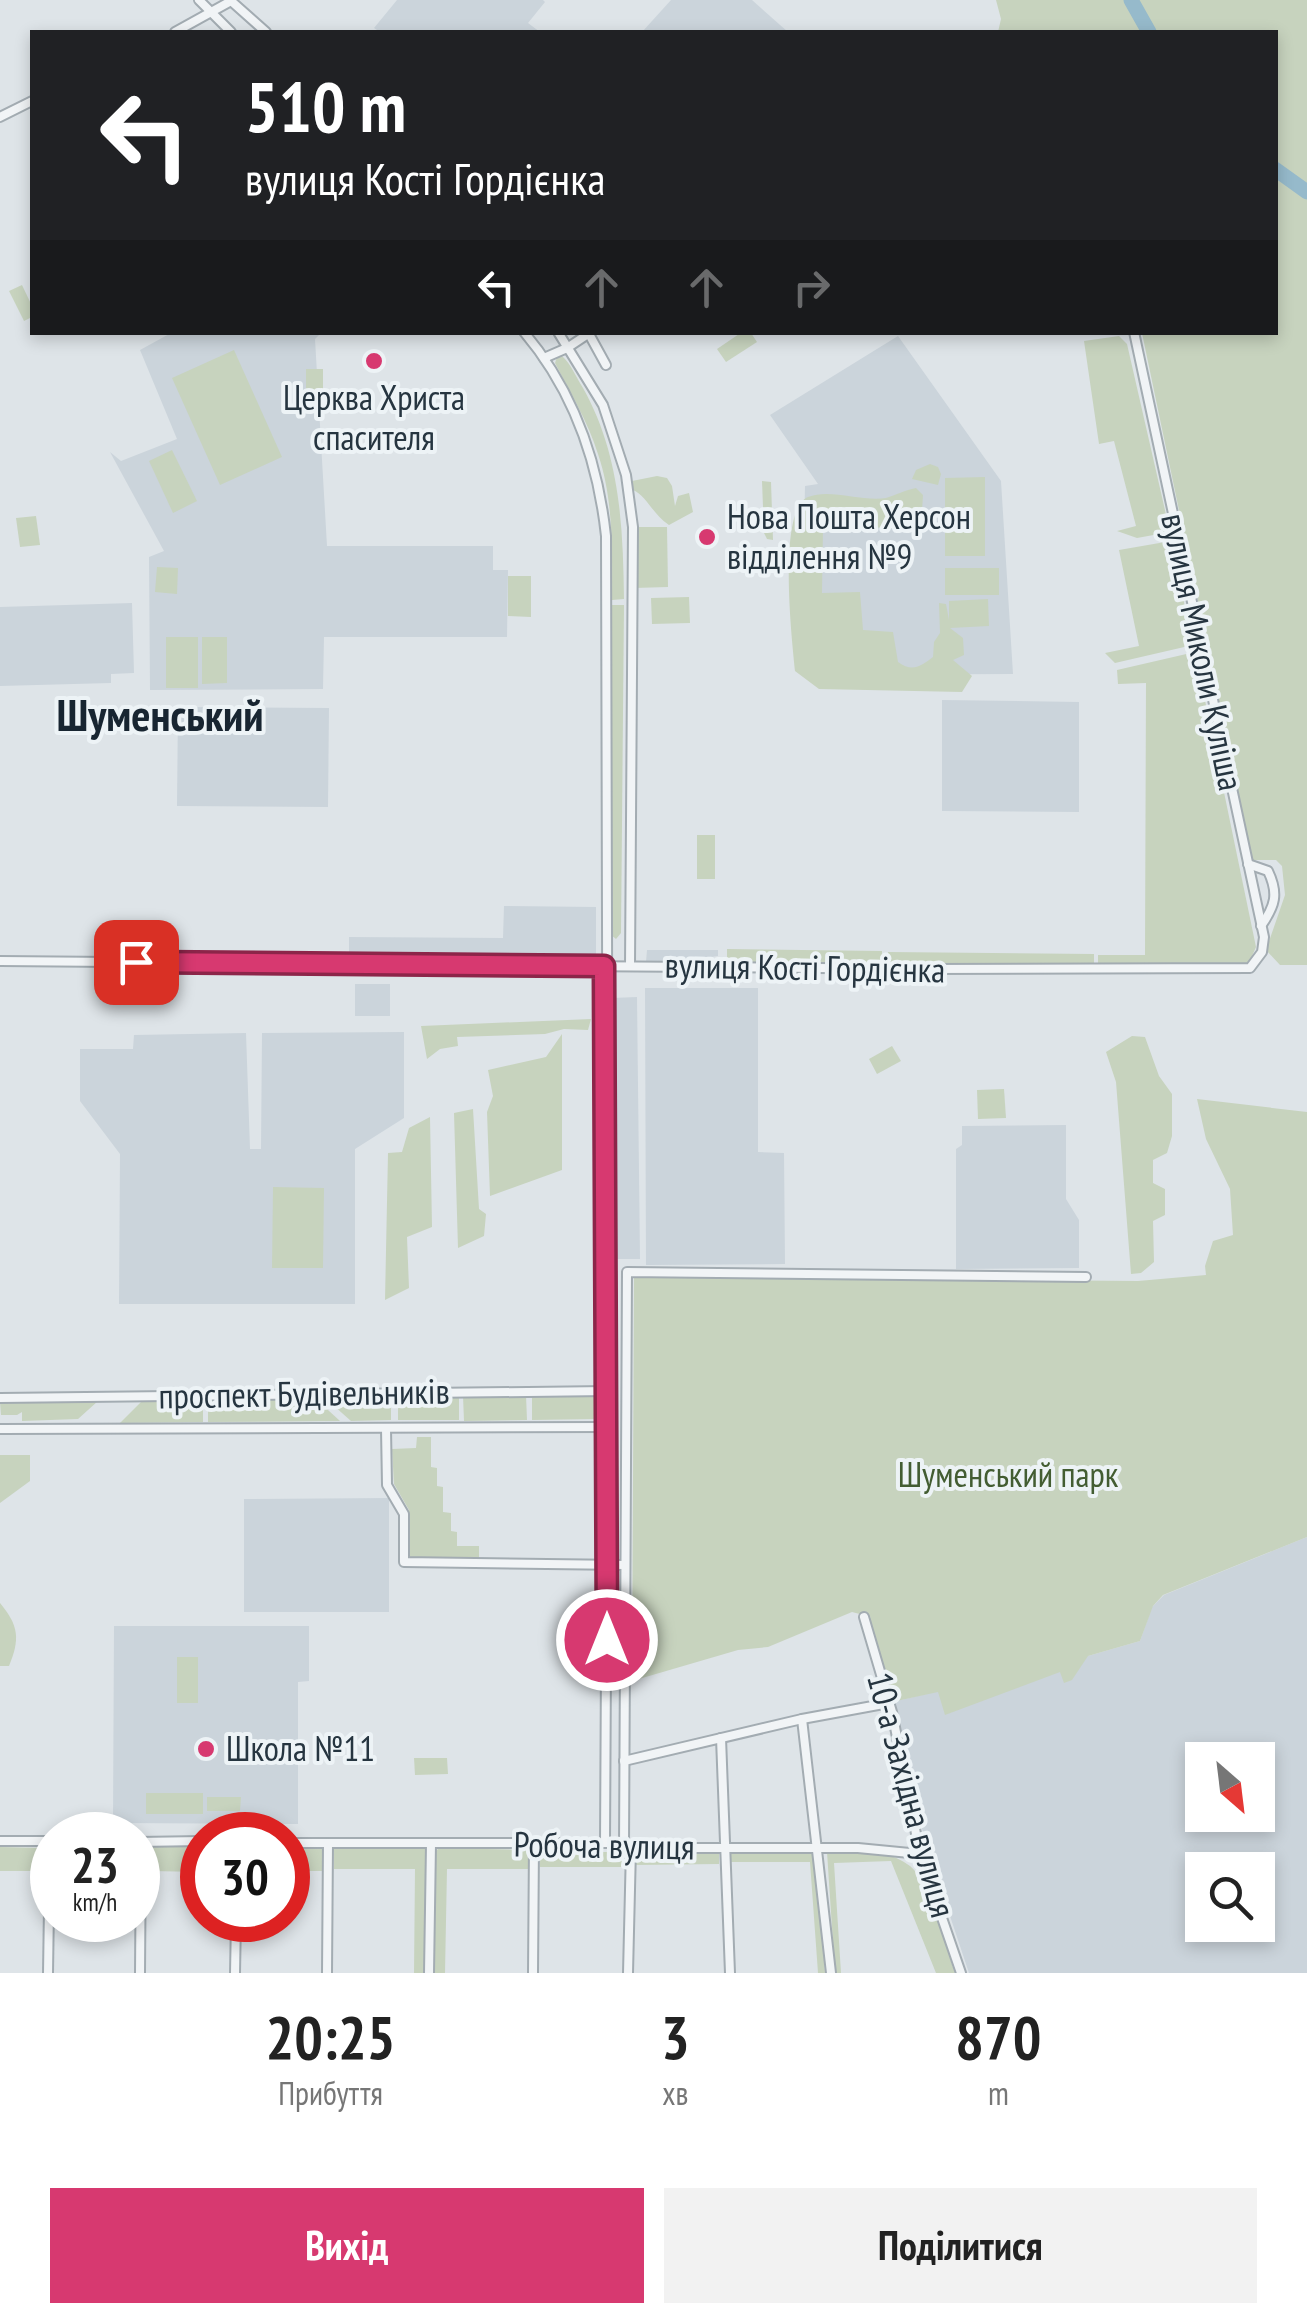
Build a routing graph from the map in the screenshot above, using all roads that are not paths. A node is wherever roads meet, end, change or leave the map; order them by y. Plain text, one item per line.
1 (199, 0) edge
2 (231, 1) edge
3 (213, 14) junction
4 (178, 30) edge
5 (229, 30) edge
6 (264, 30) edge
7 (30, 102) edge
8 (0, 117) edge
9 (526, 335) edge
10 (560, 335) edge
11 (587, 335) edge
12 (591, 335) edge
13 (1135, 335) edge
14 (567, 348) junction
15 (544, 358) junction
16 (606, 365) dead end
17 (1248, 864) junction
18 (1261, 926) junction
19 (0, 961) edge
20 (604, 966) junction
21 (630, 966) junction
22 (1250, 968) joint
23 (1086, 1276) dead end
24 (607, 1391) junction
25 (0, 1398) edge
26 (607, 1427) junction
27 (0, 1429) edge
28 (386, 1429) junction
29 (607, 1564) junction
30 (625, 1564) junction
31 (864, 1617) dead end
32 (889, 1702) junction
33 (802, 1718) junction
34 (721, 1738) junction
35 (624, 1761) junction
36 (0, 1840) edge
37 (30, 1841) edge
38 (310, 1844) edge
39 (328, 1844) junction
40 (431, 1844) junction
41 (534, 1844) junction
42 (604, 1844) junction
43 (628, 1848) junction
44 (724, 1849) junction
45 (818, 1849) junction
46 (920, 1854) junction
47 (49, 1942) edge
48 (140, 1942) edge
49 (236, 1942) edge
50 (48, 1973) edge
51 (140, 1973) edge
52 (235, 1973) edge
53 (327, 1973) edge
54 (430, 1973) edge
55 (533, 1973) edge
56 (628, 1973) edge
57 (730, 1973) edge
58 (831, 1973) edge
59 (961, 1973) edge

1 - 3 street
2 - 3 street
2 - 6 street
3 - 4 street
3 - 5 street
7 - 8 street
9 - 15 street
10 - 14 street
11 - 14 street
12 - 16 street
13 - 17 street, вулиця Миколи Куліша
14 - 15 street
14 - 21 street
15 - 20 street
17 - 18 street, вулиця Миколи Куліша
17 - 18 street
18 - 22 street, вулиця Миколи Куліша
19 - 20 street, вулиця Кості Гордієнка
20 - 21 street, вулиця Кості Гордієнка
20 - 24 street
21 - 22 street, вулиця Кості Гордієнка
23 - 30 street
24 - 25 street, проспект Будівельників
24 - 26 street
26 - 28 street, проспект Будівельників
26 - 29 street
27 - 28 street, проспект Будівельників
28 - 29 street
29 - 30 street
29 - 42 street
30 - 35 street
31 - 32 street, 10-а Західна вулиця
32 - 33 street
32 - 46 street, 10-а Західна вулиця
33 - 34 street
33 - 45 street
34 - 35 street
34 - 44 street
35 - 43 street
36 - 37 street
38 - 39 street, Робоча вулиця
39 - 40 street, Робоча вулиця
39 - 53 street
40 - 41 street, Робоча вулиця
40 - 54 street
41 - 42 street, Робоча вулиця
41 - 55 street
42 - 43 street, Робоча вулиця
43 - 44 street, Робоча вулиця
43 - 56 street
44 - 45 street, Робоча вулиця
44 - 57 street
45 - 46 street, Робоча вулиця
45 - 58 street
46 - 59 street, 10-а Західна вулиця
47 - 50 street
48 - 51 street
49 - 52 street

